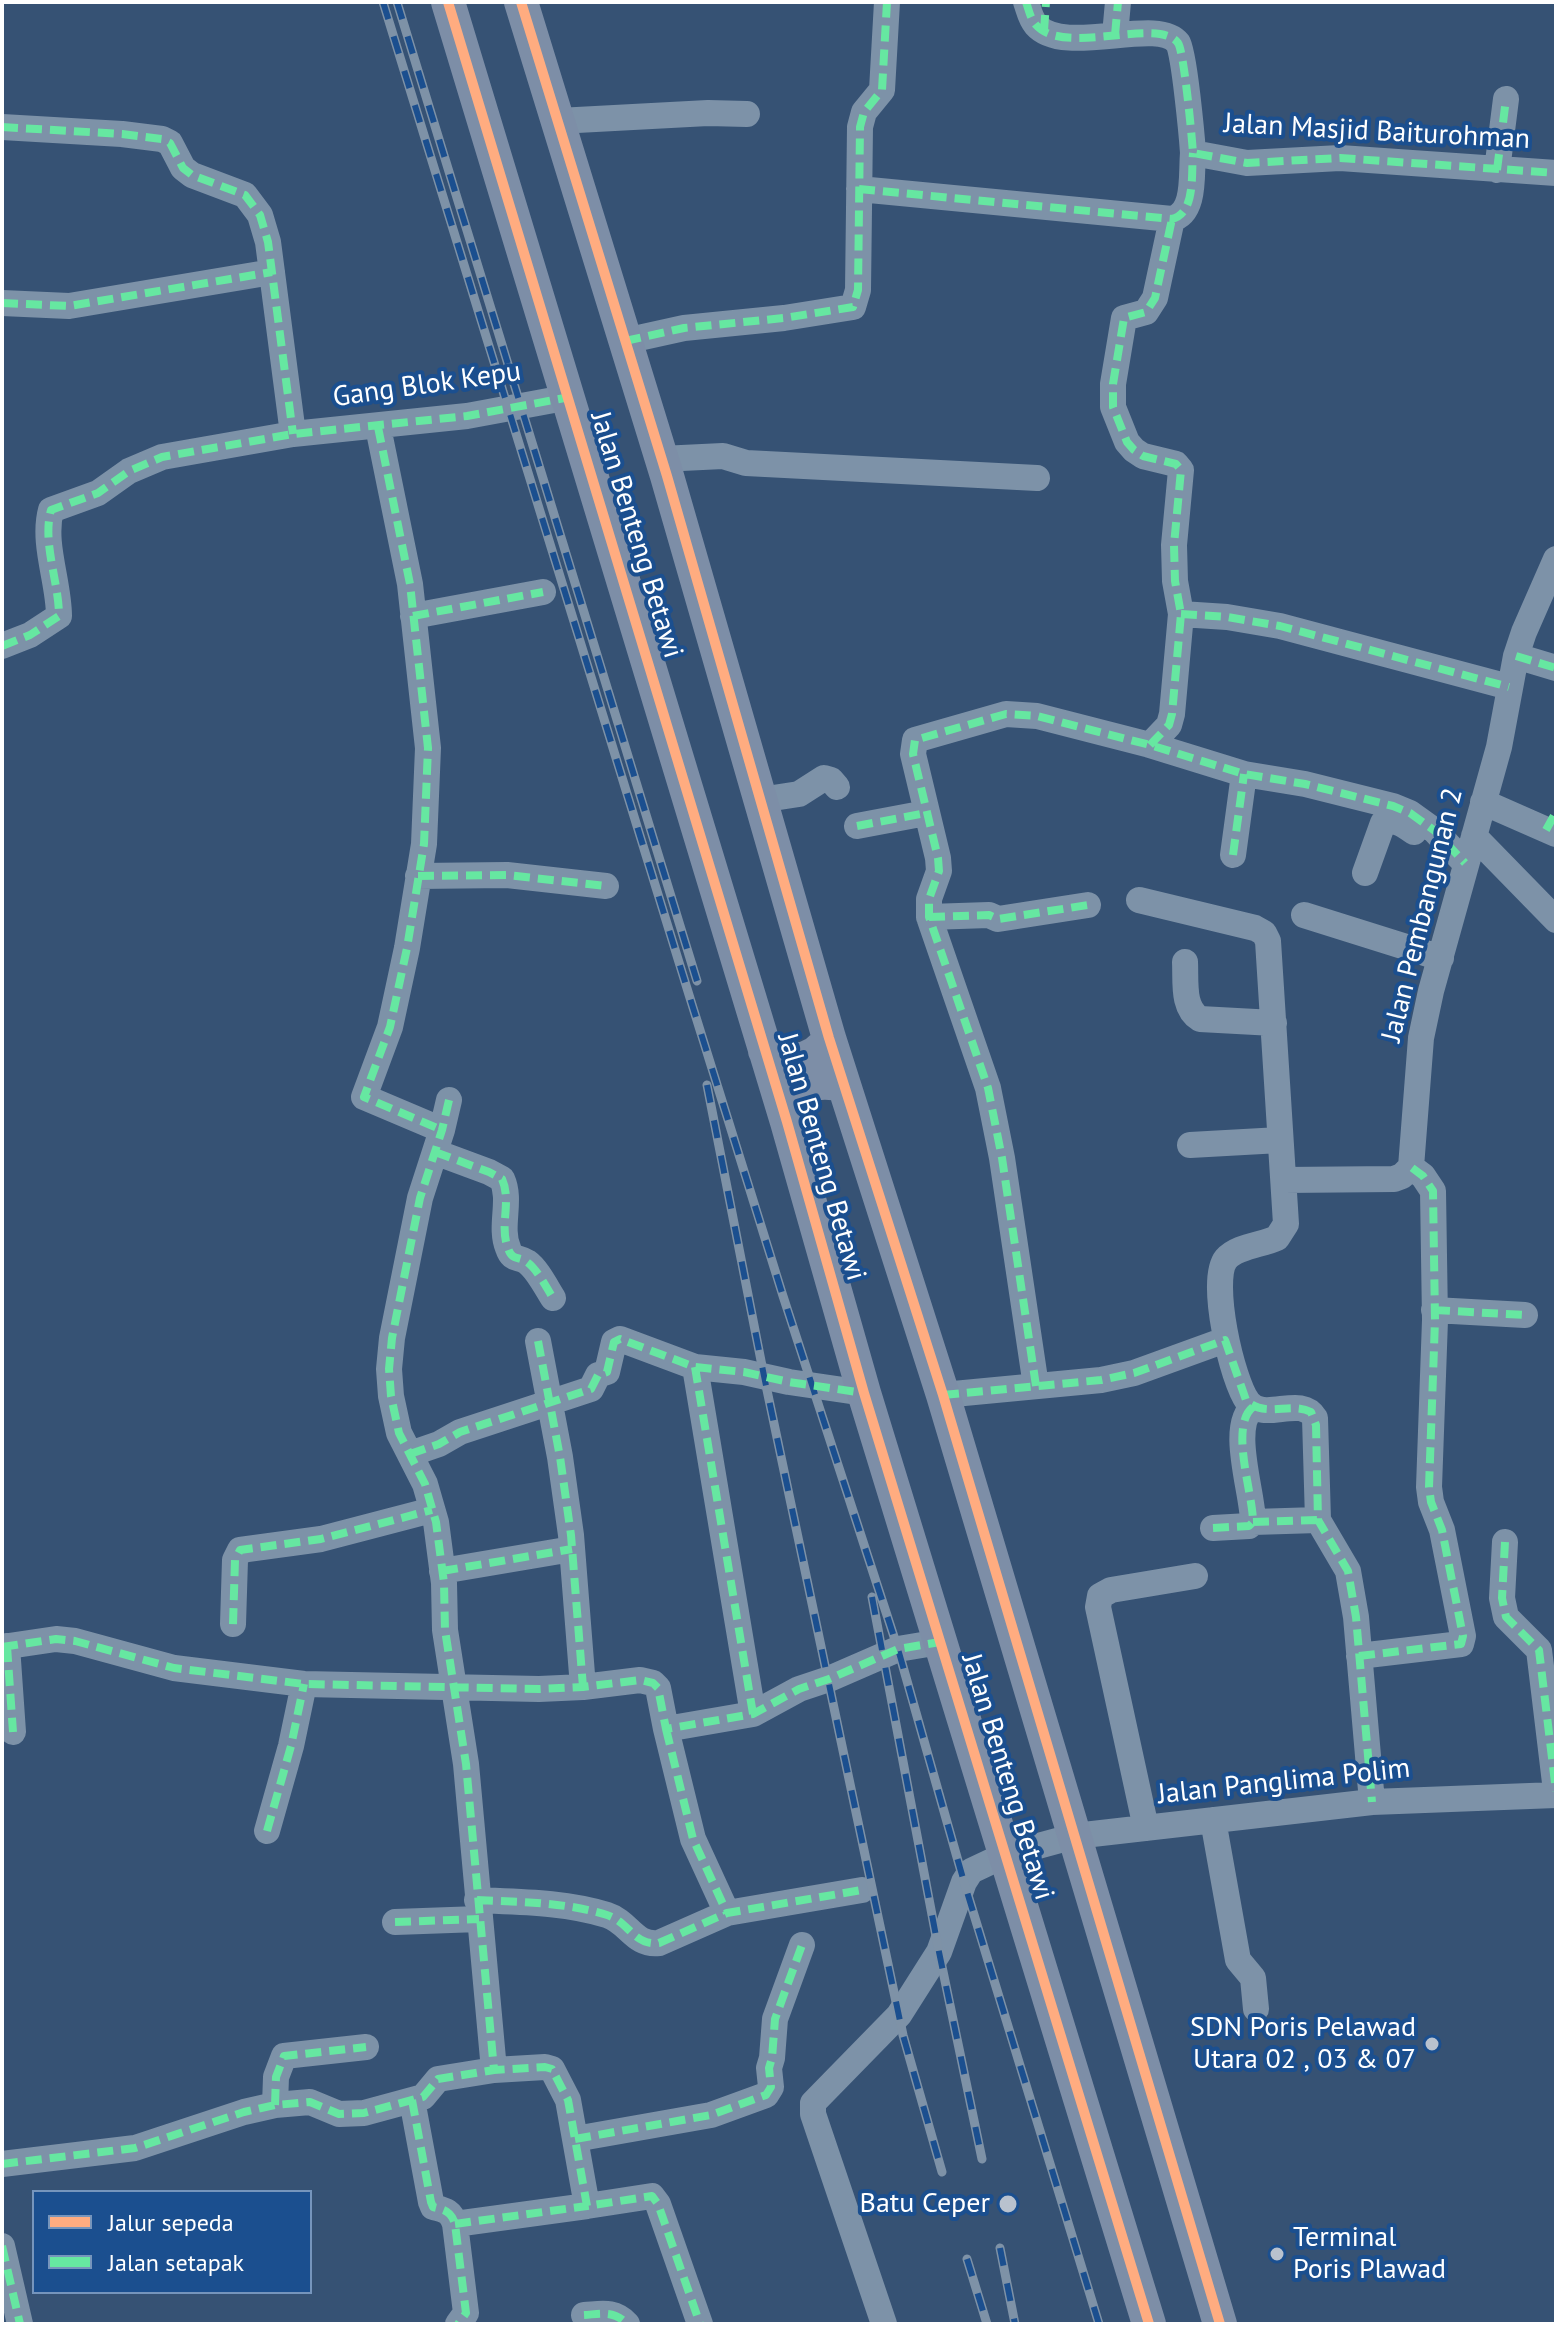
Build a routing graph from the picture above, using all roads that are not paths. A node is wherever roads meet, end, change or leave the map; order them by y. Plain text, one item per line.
1 (448, 2) edge
2 (521, 2) edge
3 (887, 2) edge
4 (1026, 2) edge
5 (1046, 2) edge
6 (1118, 2) edge
7 (1044, 31) junction
8 (1115, 35) junction
9 (1506, 99) dead end
10 (747, 114) dead end
11 (558, 121) junction
12 (2, 127) edge
13 (1193, 153) junction
14 (1497, 170) junction
15 (1556, 173) edge
16 (859, 189) junction
17 (1172, 219) junction
18 (272, 272) junction
19 (2, 303) edge
20 (625, 341) junction
21 (570, 397) junction
22 (378, 427) junction
23 (293, 434) junction
24 (664, 468) junction
25 (1037, 478) dead end
26 (1556, 559) edge
27 (543, 592) dead end
28 (1181, 614) junction
29 (413, 616) junction
30 (2, 646) edge
31 (1516, 656) junction
32 (1556, 668) edge
33 (1509, 687) junction
34 (1158, 737) junction
35 (1244, 774) junction
36 (837, 787) dead end
37 (760, 800) junction
38 (1483, 802) junction
39 (926, 813) junction
40 (1553, 825) edge
41 (857, 826) dead end
42 (1468, 854) junction
43 (1233, 855) dead end
44 (1365, 873) dead end
45 (418, 876) junction
46 (606, 886) dead end
47 (1139, 900) dead end
48 (1088, 905) dead end
49 (1304, 915) dead end
50 (929, 917) junction
51 (1556, 920) edge
52 (1441, 958) junction
53 (1185, 962) dead end
54 (1274, 1023) junction
55 (813, 1061) junction
56 (449, 1100) dead end
57 (791, 1108) junction
58 (1280, 1140) junction
59 (438, 1141) junction
60 (1190, 1145) dead end
61 (1411, 1167) junction
62 (1284, 1180) junction
63 (553, 1298) dead end
64 (1434, 1310) junction
65 (1525, 1315) dead end
66 (1225, 1340) junction
67 (538, 1341) dead end
68 (695, 1367) junction
69 (1036, 1386) junction
70 (864, 1393) junction
71 (943, 1395) junction
72 (550, 1403) junction
73 (1253, 1407) junction
74 (410, 1454) junction
75 (432, 1510) junction
76 (1318, 1520) junction
77 (1253, 1522) junction
78 (1213, 1528) dead end
79 (1505, 1542) dead end
80 (572, 1549) junction
81 (442, 1571) junction
82 (1195, 1576) dead end
83 (233, 1624) dead end
84 (940, 1642) junction
85 (5, 1646) edge
86 (1359, 1656) junction
87 (304, 1684) junction
88 (456, 1687) junction
89 (583, 1687) junction
90 (753, 1714) junction
91 (666, 1729) junction
92 (13, 1732) dead end
93 (1556, 1793) edge
94 (1372, 1802) junction
95 (1213, 1820) junction
96 (1146, 1828) junction
97 (267, 1831) dead end
98 (1064, 1840) junction
99 (1014, 1853) junction
100 (862, 1890) dead end
101 (478, 1909) junction
102 (727, 1913) junction
103 (395, 1922) dead end
104 (802, 1945) dead end
105 (1256, 2009) dead end
106 (366, 2047) dead end
107 (494, 2070) junction
108 (412, 2100) junction
109 (275, 2105) junction
110 (575, 2139) junction
111 (2, 2164) edge
112 (587, 2206) junction
113 (455, 2224) junction
114 (2, 2246) edge
115 (584, 2315) dead end
116 (20, 2324) edge
117 (458, 2324) edge
118 (627, 2324) edge
119 (696, 2324) edge
120 (884, 2324) edge
121 (1149, 2324) edge
122 (1220, 2324) edge

1 - 21 main road, Jalan Benteng Betawi
2 - 11 main road, Jalan Benteng Betawi
3 - 16 street
4 - 7 street
5 - 7 street
6 - 8 street
7 - 8 street, Jalan Masjid Baiturohman
8 - 13 street, Jalan Masjid Baiturohman
9 - 14 street
10 - 11 street
11 - 20 main road, Jalan Benteng Betawi
12 - 18 street
13 - 14 street, Jalan Masjid Baiturohman
13 - 17 street
14 - 15 street, Jalan Masjid Baiturohman
16 - 17 street
16 - 20 street
17 - 28 street
18 - 19 street
18 - 23 street
20 - 24 main road, Jalan Benteng Betawi
21 - 22 street, Gang Blok Kepu
21 - 55 main road, Jalan Benteng Betawi
22 - 23 street, Gang Blok Kepu
22 - 29 street
23 - 30 street, Gang Blok Kepu
24 - 25 street
24 - 37 main road, Jalan Benteng Betawi
26 - 31 street, Jalan Pembangunan 2
27 - 29 street
28 - 33 street
28 - 34 street
29 - 45 street
31 - 32 street
31 - 33 street, Jalan Pembangunan 2
33 - 38 street, Jalan Pembangunan 2
34 - 35 street
34 - 39 street
35 - 42 street
35 - 43 street
36 - 37 street
37 - 55 main road, Jalan Benteng Betawi
38 - 40 street
38 - 42 street, Jalan Pembangunan 2
39 - 41 street
39 - 50 street
42 - 44 street
42 - 51 street
42 - 52 street, Jalan Pembangunan 2
45 - 46 street
45 - 59 street
47 - 54 street
48 - 50 street
49 - 52 street
50 - 69 street
52 - 61 street, Jalan Pembangunan 2
53 - 54 street
54 - 58 street
55 - 57 main road, Jalan Benteng Betawi
55 - 57 main road
55 - 71 main road, Jalan Benteng Betawi
56 - 59 street
57 - 70 main road, Jalan Benteng Betawi
58 - 60 street
58 - 62 street
59 - 63 street
59 - 74 street
61 - 62 street
61 - 64 street
62 - 66 street
64 - 65 street
64 - 86 street
66 - 69 street
66 - 73 street
67 - 72 street
68 - 70 street
68 - 72 street
68 - 90 street
69 - 71 street
70 - 84 main road, Jalan Benteng Betawi
71 - 98 main road, Jalan Benteng Betawi
72 - 74 street
72 - 80 street
73 - 76 street
73 - 77 street
74 - 75 street
75 - 81 street
75 - 83 street
76 - 77 street
76 - 86 street
77 - 78 street
79 - 93 street
80 - 81 street
80 - 89 street
81 - 88 street
82 - 96 street
84 - 90 street
84 - 99 main road, Jalan Benteng Betawi
85 - 87 street
85 - 92 street
86 - 94 street
87 - 88 street
87 - 97 street
88 - 89 street
88 - 101 street
89 - 91 street
90 - 91 street
91 - 102 street
93 - 94 street, Jalan Panglima Polim
94 - 95 street, Jalan Panglima Polim
95 - 96 street, Jalan Panglima Polim
95 - 105 street
96 - 98 street, Jalan Panglima Polim
98 - 99 street, Jalan Panglima Polim
98 - 122 main road, Jalan Benteng Betawi
99 - 120 street, Jalan Panglima Polim
99 - 121 main road, Jalan Benteng Betawi
100 - 102 street
101 - 102 street
101 - 103 street
101 - 107 street
104 - 110 street
106 - 109 street
107 - 108 street
107 - 110 street
108 - 109 street
108 - 113 street
109 - 111 street
110 - 112 street
112 - 113 street
112 - 119 street
113 - 117 street
114 - 116 street
115 - 118 street

